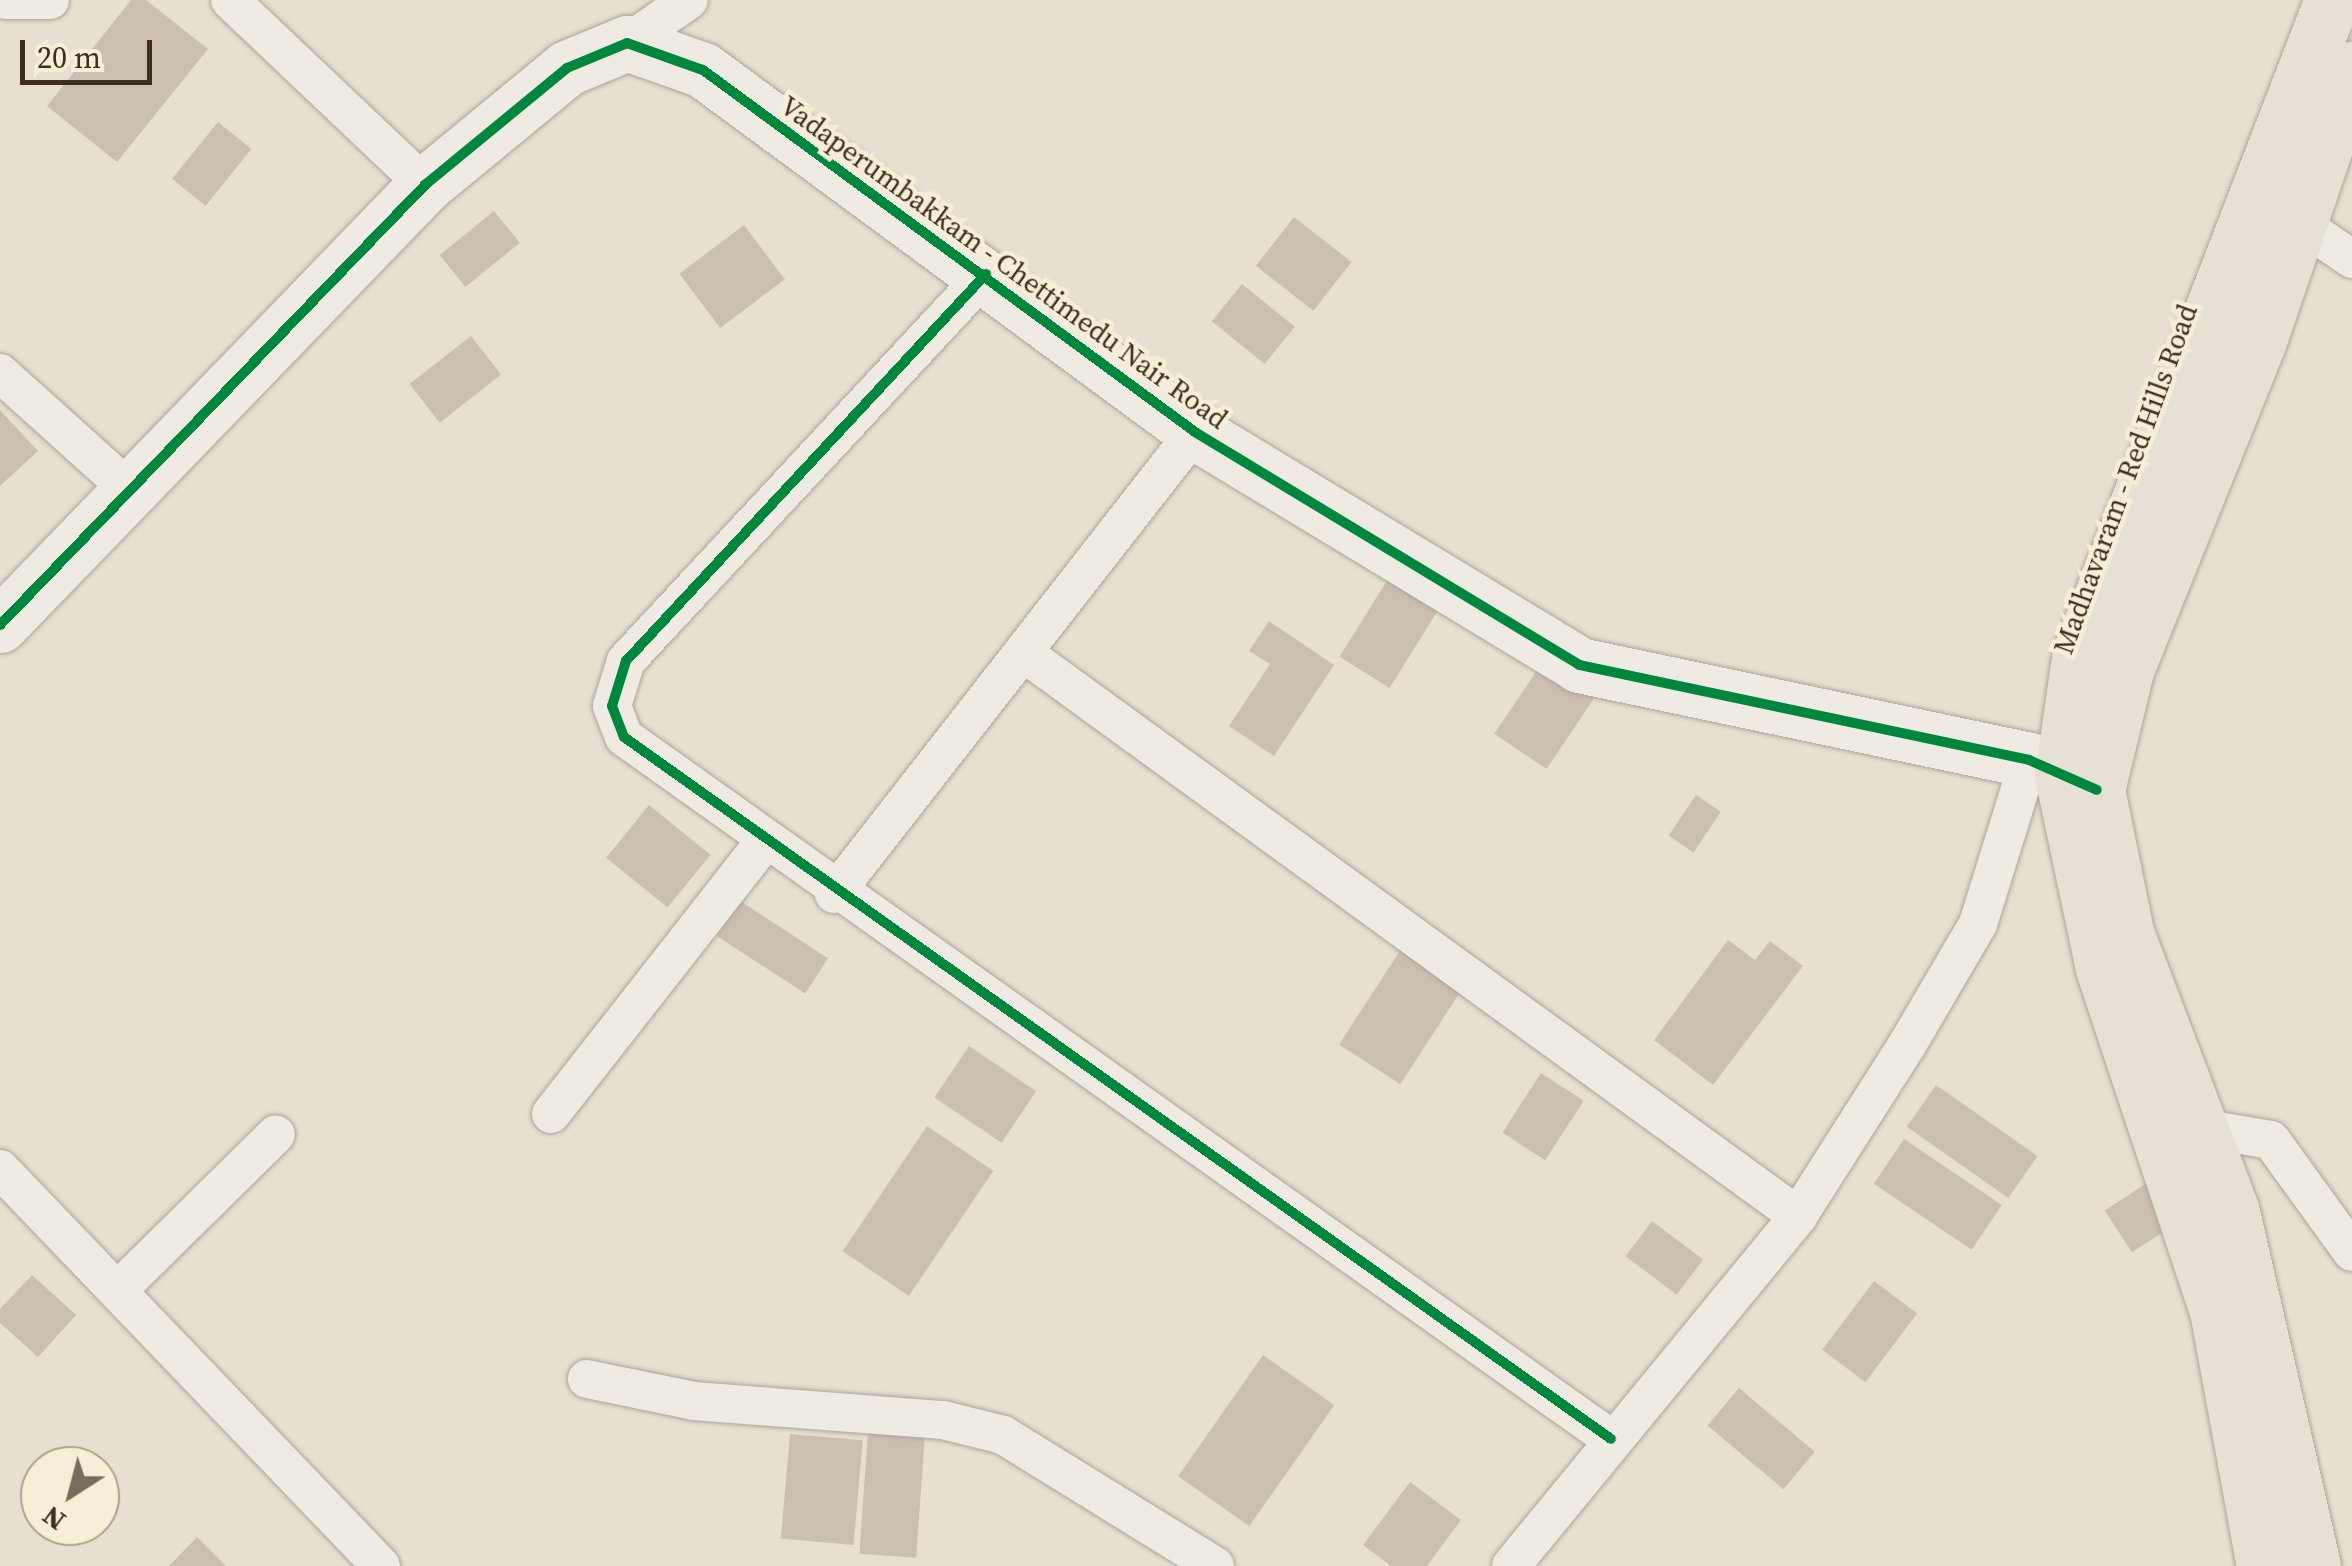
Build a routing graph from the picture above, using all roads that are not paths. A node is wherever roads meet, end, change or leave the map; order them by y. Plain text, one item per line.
1 (6, 0) edge
2 (50, 0) edge
3 (230, 0) edge
4 (688, 0) edge
5 (2332, 0) edge
6 (627, 43) junction
7 (2352, 68) edge
8 (425, 185) junction
9 (2299, 223) junction
10 (2352, 259) edge
11 (986, 274) junction
12 (0, 373) edge
13 (1195, 432) junction
14 (130, 490) junction
15 (0, 625) edge
16 (1025, 654) junction
17 (2063, 775) junction
18 (764, 842) junction
19 (834, 894) junction
20 (550, 1114) dead end
21 (2195, 1127) junction
22 (276, 1134) dead end
23 (0, 1170) edge
24 (1798, 1216) junction
25 (2352, 1252) edge
26 (117, 1291) junction
27 (587, 1379) dead end
28 (1611, 1439) junction
29 (380, 1566) edge
30 (1215, 1566) edge
31 (1511, 1566) edge
32 (2264, 1566) edge
33 (2313, 1566) edge

1 - 2 street
3 - 8 street
4 - 6 street
5 - 17 main road, Madhavaram - Red Hills Road
6 - 8 street
6 - 11 street, Vadaperumbakkam - Chettimedu Nair Road
7 - 9 main road, Madhavaram - Red Hills Road
8 - 14 street
9 - 10 street
9 - 17 main road, Madhavaram - Red Hills Road
11 - 13 street, Vadaperumbakkam - Chettimedu Nair Road
11 - 18 street
12 - 14 street
13 - 16 street
13 - 17 street, Vadaperumbakkam - Chettimedu Nair Road
14 - 15 street
16 - 19 street
16 - 24 street
17 - 21 main road, Madhavaram - Red Hills Road
17 - 24 street
17 - 32 main road, Madhavaram - Red Hills Road
18 - 19 street
18 - 20 street
19 - 28 street
21 - 25 street
21 - 33 main road, Madhavaram - Red Hills Road
22 - 26 street
23 - 26 street
24 - 28 street
26 - 29 street
27 - 30 street
28 - 31 street

